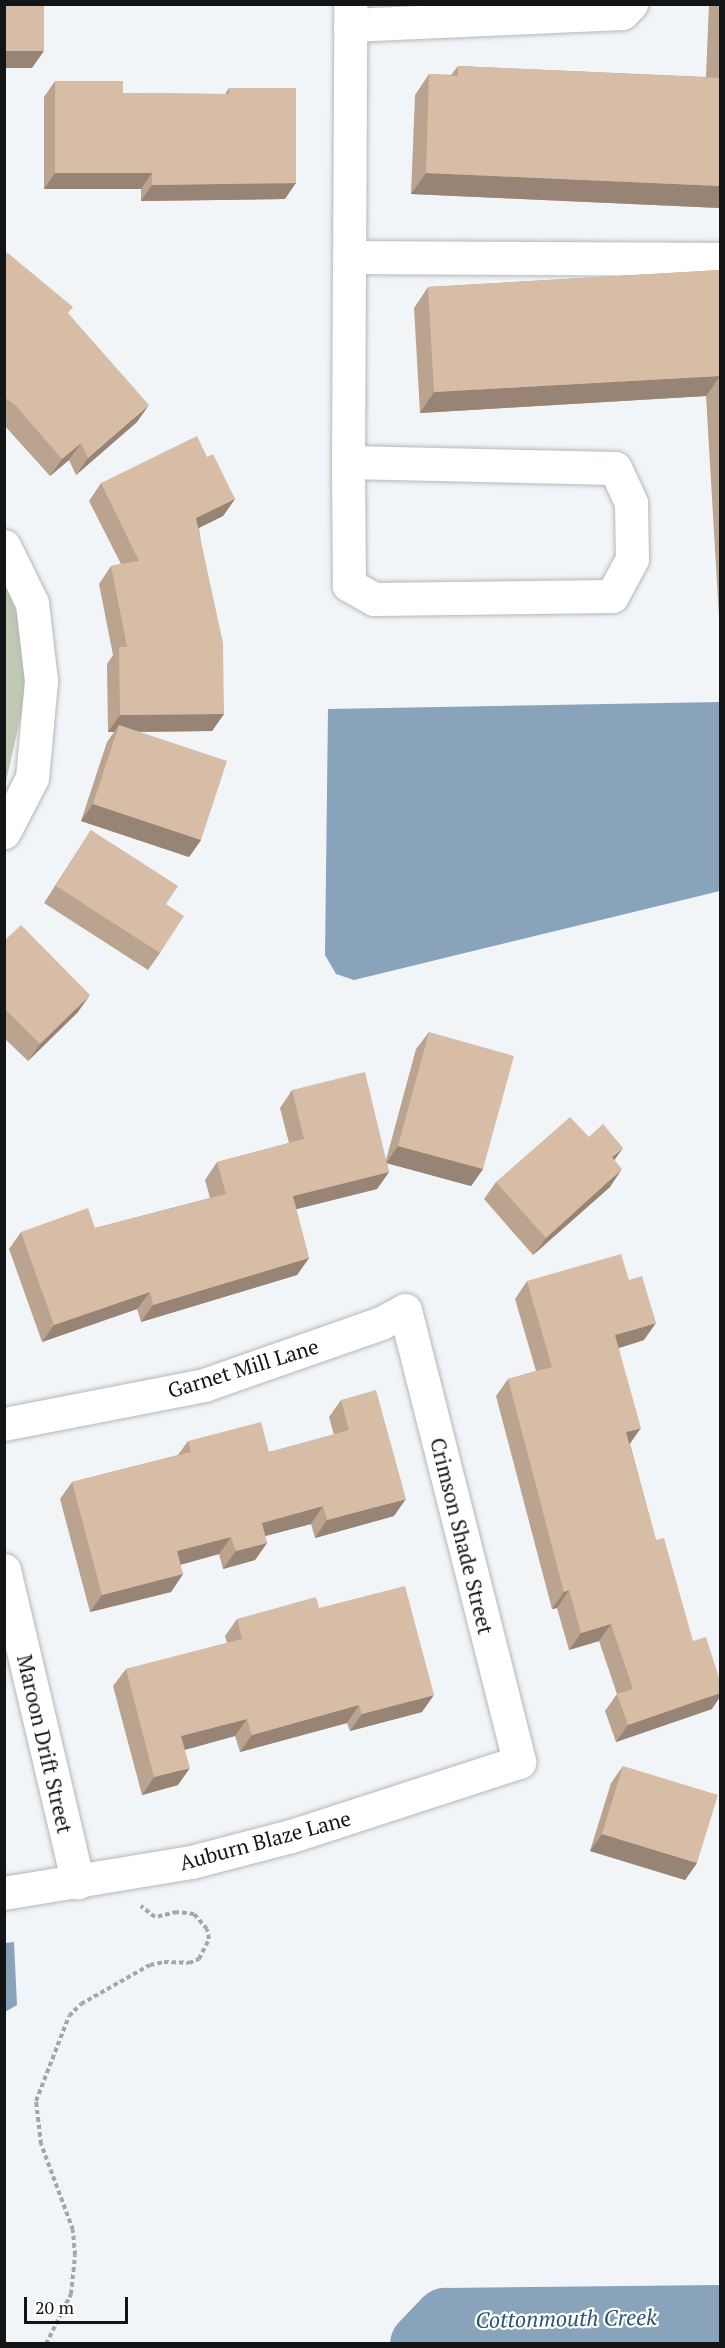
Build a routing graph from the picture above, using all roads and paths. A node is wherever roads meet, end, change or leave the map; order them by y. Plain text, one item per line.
1 (631, 4) edge
2 (350, 14) edge
3 (351, 257) junction
4 (720, 259) edge
5 (348, 462) junction
6 (4, 546) edge
7 (4, 832) edge
8 (405, 1310) joint
9 (4, 1424) edge
10 (4, 1570) edge
11 (519, 1762) joint
12 (78, 1882) junction
13 (4, 1893) edge
14 (141, 1905) dead end
15 (46, 2343) edge

1 - 2 street
2 - 3 street
3 - 4 street
3 - 5 street
5 - 5 street
6 - 7 street
8 - 9 street, Garnet Mill Lane
8 - 11 street, Crimson Shade Street
10 - 12 street, Maroon Drift Street
11 - 12 street, Auburn Blaze Lane
12 - 13 street, Auburn Blaze Lane
14 - 15 path

